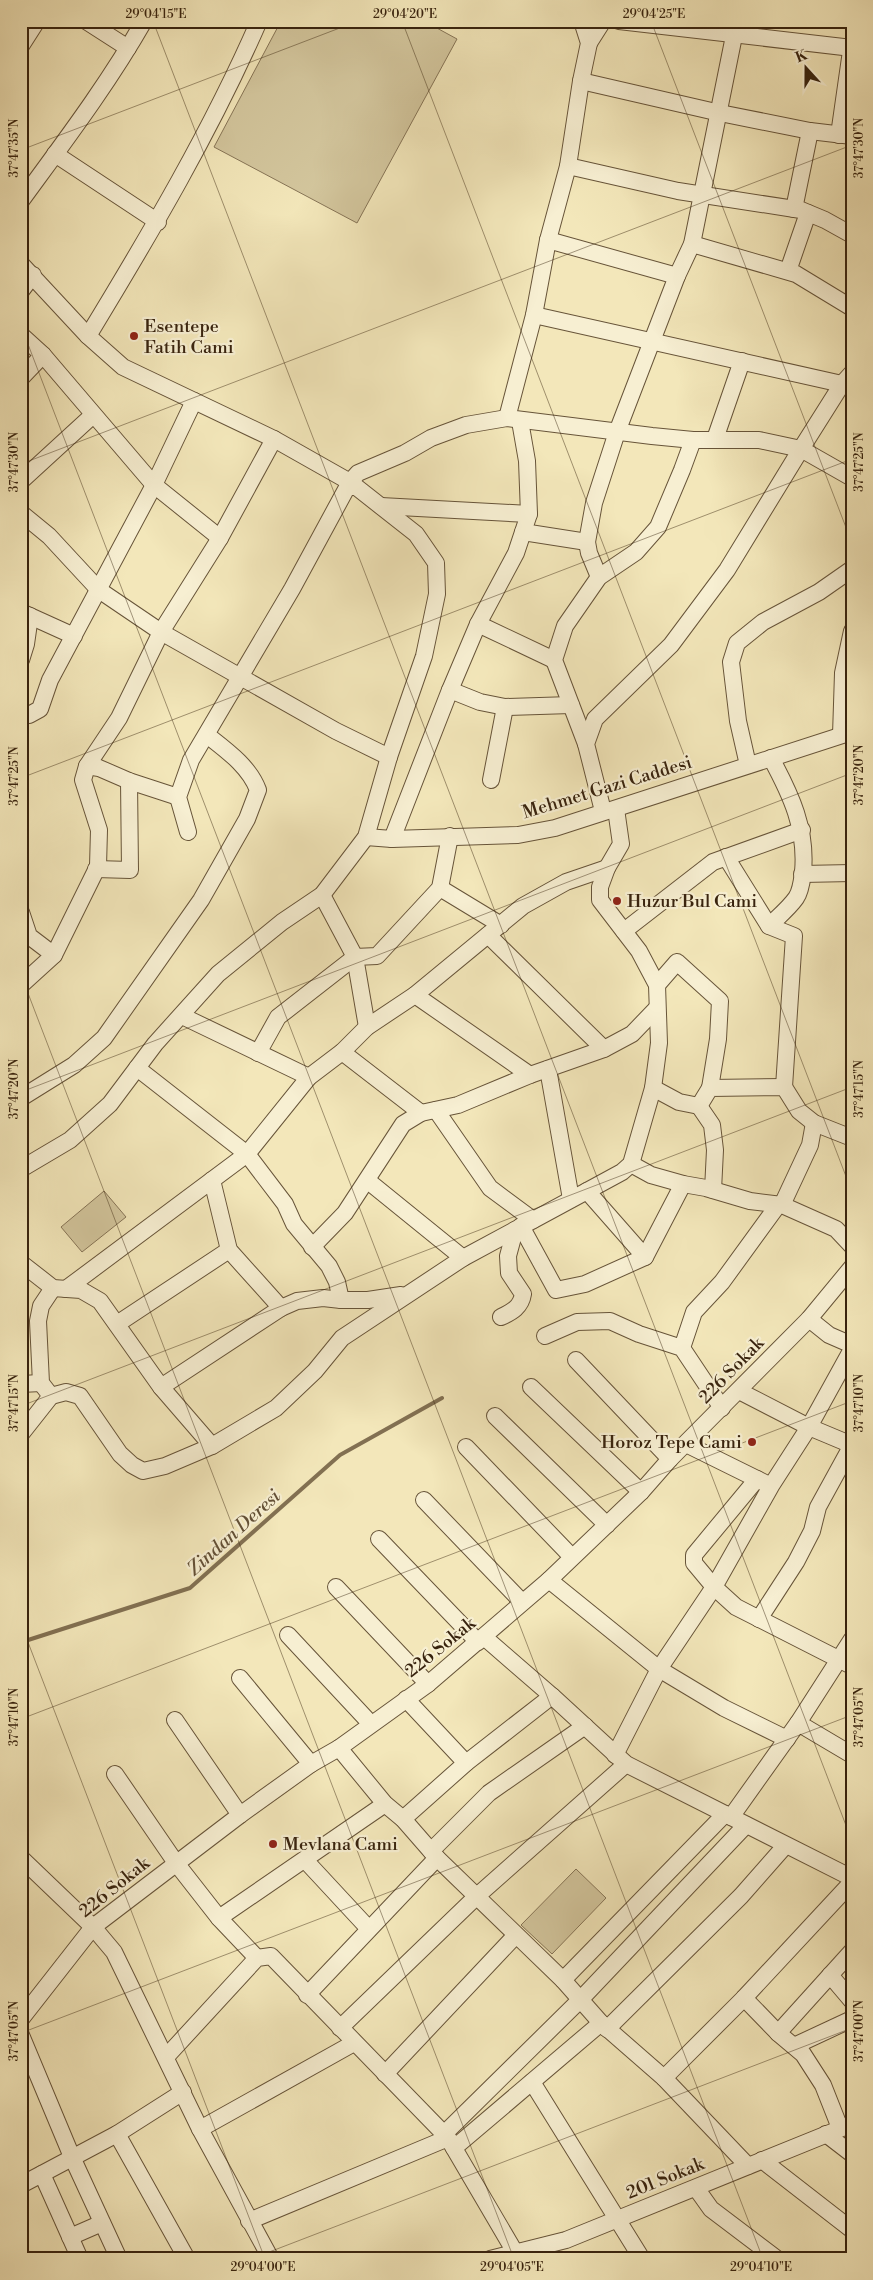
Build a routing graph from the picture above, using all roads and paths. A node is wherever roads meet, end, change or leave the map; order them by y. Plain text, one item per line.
1 (37, 21) edge
2 (86, 21) edge
3 (144, 21) edge
4 (259, 21) edge
5 (582, 21) edge
6 (603, 21) edge
7 (619, 21) edge
8 (736, 29) edge
9 (589, 43) junction
10 (852, 44) edge
11 (21, 46) edge
12 (128, 48) junction
13 (851, 48) edge
14 (581, 81) junction
15 (720, 113) junction
16 (810, 131) junction
17 (845, 136) edge
18 (56, 154) junction
19 (568, 166) junction
20 (703, 194) junction
21 (21, 201) edge
22 (801, 211) junction
23 (158, 222) junction
24 (852, 236) edge
25 (548, 240) junction
26 (692, 244) junction
27 (27, 270) edge
28 (788, 271) junction
29 (677, 276) junction
30 (21, 291) edge
31 (852, 308) edge
32 (534, 315) junction
33 (21, 334) edge
34 (88, 336) junction
35 (653, 341) junction
36 (43, 355) junction
37 (742, 361) junction
38 (21, 378) edge
39 (847, 379) edge
40 (194, 401) junction
41 (93, 415) junction
42 (513, 420) junction
43 (617, 432) junction
44 (715, 438) junction
45 (274, 439) junction
46 (692, 440) junction
47 (801, 449) junction
48 (852, 478) edge
49 (21, 481) edge
50 (350, 482) junction
51 (154, 485) junction
52 (381, 506) junction
53 (21, 513) edge
54 (529, 514) junction
55 (523, 532) junction
56 (220, 538) junction
57 (587, 542) junction
58 (852, 570) edge
59 (599, 577) junction
60 (99, 590) junction
61 (25, 614) edge
62 (478, 624) junction
63 (852, 631) edge
64 (161, 632) junction
65 (74, 636) junction
66 (24, 643) edge
67 (21, 660) edge
68 (554, 660) junction
69 (241, 676) junction
70 (450, 690) junction
71 (571, 705) junction
72 (505, 707) junction
73 (21, 713) edge
74 (846, 733) edge
75 (207, 735) junction
76 (586, 744) junction
77 (389, 757) junction
78 (770, 758) junction
79 (748, 765) junction
80 (87, 766) junction
81 (490, 780) dead end
82 (129, 781) junction
83 (178, 797) junction
84 (609, 810) junction
85 (802, 830) junction
86 (188, 832) dead end
87 (450, 836) junction
88 (366, 837) junction
89 (392, 839) junction
90 (726, 857) junction
91 (607, 868) junction
92 (96, 869) junction
93 (852, 873) edge
94 (802, 874) junction
95 (440, 888) junction
96 (322, 895) junction
97 (21, 912) edge
98 (769, 926) junction
99 (494, 930) junction
100 (624, 931) junction
101 (54, 955) junction
102 (355, 957) junction
103 (21, 985) edge
104 (657, 985) junction
105 (416, 995) junction
106 (657, 1008) junction
107 (182, 1016) junction
108 (367, 1027) junction
109 (604, 1049) junction
110 (342, 1052) junction
111 (258, 1053) junction
112 (137, 1068) junction
113 (548, 1069) junction
114 (530, 1075) junction
115 (309, 1077) junction
116 (784, 1087) junction
117 (653, 1088) junction
118 (710, 1088) junction
119 (21, 1098) edge
120 (698, 1106) junction
121 (428, 1111) junction
122 (814, 1123) junction
123 (852, 1138) edge
124 (247, 1154) junction
125 (631, 1164) junction
126 (21, 1169) edge
127 (21, 1175) edge
128 (212, 1180) junction
129 (368, 1181) junction
130 (21, 1182) edge
131 (683, 1184) junction
132 (713, 1190) junction
133 (587, 1191) junction
134 (571, 1200) junction
135 (780, 1205) junction
136 (523, 1226) junction
137 (852, 1246) edge
138 (312, 1247) junction
139 (229, 1250) junction
140 (645, 1257) junction
141 (463, 1258) junction
142 (21, 1263) edge
143 (852, 1267) edge
144 (60, 1288) junction
145 (411, 1293) junction
146 (341, 1300) junction
147 (281, 1308) junction
148 (501, 1317) dead end
149 (808, 1319) junction
150 (117, 1324) junction
151 (545, 1336) dead end
152 (852, 1347) edge
153 (682, 1348) junction
154 (576, 1360) dead end
155 (21, 1384) edge
156 (161, 1387) junction
157 (531, 1388) dead end
158 (46, 1389) junction
159 (739, 1391) junction
160 (722, 1408) junction
161 (495, 1416) dead end
162 (809, 1427) junction
163 (21, 1434) edge
164 (686, 1444) junction
165 (852, 1445) edge
166 (212, 1446) junction
167 (466, 1447) dead end
168 (670, 1459) junction
169 (764, 1482) junction
170 (641, 1492) junction
171 (424, 1500) dead end
172 (607, 1525) junction
173 (379, 1539) dead end
174 (572, 1557) junction
175 (550, 1580) junction
176 (336, 1587) dead end
177 (714, 1587) junction
178 (522, 1602) junction
179 (759, 1619) junction
180 (288, 1635) dead end
181 (852, 1638) edge
182 (481, 1640) junction
183 (845, 1663) edge
184 (659, 1669) junction
185 (240, 1678) dead end
186 (428, 1684) junction
187 (552, 1696) junction
188 (406, 1699) junction
189 (175, 1720) dead end
190 (798, 1723) junction
191 (370, 1724) junction
192 (585, 1726) junction
193 (787, 1739) junction
194 (339, 1748) junction
195 (852, 1755) edge
196 (621, 1760) junction
197 (466, 1762) junction
198 (311, 1764) junction
199 (115, 1774) dead end
200 (385, 1804) junction
201 (240, 1815) junction
202 (728, 1816) junction
203 (403, 1819) junction
204 (746, 1825) junction
205 (785, 1846) junction
206 (434, 1854) junction
207 (21, 1858) edge
208 (305, 1860) junction
209 (176, 1863) junction
210 (852, 1878) edge
211 (852, 1882) edge
212 (477, 1896) junction
213 (219, 1918) junction
214 (93, 1927) junction
215 (369, 1930) junction
216 (516, 1935) junction
217 (852, 1951) edge
218 (256, 1958) junction
219 (830, 1976) junction
220 (563, 1980) junction
221 (307, 1995) junction
222 (744, 1998) junction
223 (580, 2000) junction
224 (852, 2001) edge
225 (21, 2019) edge
226 (852, 2019) edge
227 (604, 2026) junction
228 (340, 2028) junction
229 (778, 2032) junction
230 (21, 2035) edge
231 (354, 2043) junction
232 (794, 2046) junction
233 (166, 2057) junction
234 (385, 2074) junction
235 (664, 2078) junction
236 (532, 2082) junction
237 (183, 2092) junction
238 (200, 2129) junction
239 (840, 2129) edge
240 (116, 2134) junction
241 (449, 2140) junction
242 (852, 2154) edge
243 (72, 2157) junction
244 (755, 2163) junction
245 (42, 2174) junction
246 (21, 2185) edge
247 (696, 2188) junction
248 (616, 2220) junction
249 (249, 2221) junction
250 (102, 2223) junction
251 (852, 2230) edge
252 (70, 2237) junction
253 (518, 2256) edge
254 (80, 2259) edge
255 (119, 2259) edge
256 (187, 2259) edge
257 (271, 2259) edge
258 (490, 2259) edge
259 (642, 2259) edge
260 (776, 2259) edge

1 - 11 street
2 - 12 street
3 - 12 street
4 - 23 street
5 - 9 street
6 - 9 street
7 - 8 street
8 - 13 street
8 - 15 street
9 - 14 street
10 - 13 street
12 - 18 street
13 - 17 street
14 - 15 street
14 - 19 street
15 - 16 street
15 - 20 street
16 - 17 street
16 - 22 street
18 - 21 street
18 - 23 street
19 - 20 street
19 - 25 street
20 - 22 street
20 - 26 street
22 - 24 street
22 - 28 street
23 - 34 street
25 - 29 street
25 - 32 street
26 - 28 street
26 - 29 street
27 - 30 street
27 - 34 street
28 - 31 street
29 - 35 street
32 - 35 street
32 - 42 street
33 - 36 street
34 - 40 street
35 - 37 street
35 - 43 street
36 - 38 street
36 - 41 street
37 - 39 street
37 - 44 street
39 - 47 street
40 - 45 street
40 - 51 street
41 - 49 street
41 - 51 street
42 - 43 street
42 - 50 street
42 - 54 street
43 - 46 street
43 - 57 street
44 - 46 street
44 - 47 street
45 - 50 street
45 - 56 street
46 - 59 street
47 - 48 street
47 - 76 street
50 - 52 street
50 - 69 street
51 - 56 street
51 - 60 street
52 - 54 street
52 - 77 street
53 - 60 street
54 - 55 street
55 - 57 street
55 - 62 street
56 - 64 street
57 - 59 street
58 - 79 street
59 - 68 street
60 - 64 street
60 - 65 street
61 - 65 street
61 - 66 street
62 - 68 street
62 - 70 street
63 - 74 street
64 - 69 street
64 - 80 street
65 - 73 street
66 - 67 street
68 - 71 street
69 - 75 street
69 - 77 street
70 - 72 street
70 - 89 street
71 - 72 street
71 - 76 street
72 - 81 street
74 - 78 street, Mehmet Gazi Caddesi
75 - 83 street
75 - 119 street
76 - 84 street
77 - 88 street
78 - 79 street, Mehmet Gazi Caddesi
78 - 85 street
79 - 84 street, Mehmet Gazi Caddesi
80 - 82 street
80 - 92 street
82 - 83 street
82 - 92 street
83 - 86 street
84 - 87 street, Mehmet Gazi Caddesi
84 - 91 street
85 - 90 street
85 - 94 street
87 - 89 street, Mehmet Gazi Caddesi
87 - 95 street
88 - 89 street, Mehmet Gazi Caddesi
88 - 96 street
90 - 98 street
90 - 100 street
91 - 99 street
91 - 100 street
92 - 101 street
93 - 94 street
94 - 98 street
95 - 99 street
95 - 102 street
96 - 102 street
96 - 107 street
97 - 101 street
98 - 116 street
99 - 105 street
99 - 109 street
100 - 104 street
101 - 103 street
102 - 108 street
102 - 111 street
104 - 106 street
104 - 118 street
105 - 108 street
105 - 114 street
106 - 109 street
106 - 117 street
107 - 111 street
107 - 112 street
108 - 110 street
109 - 113 street
110 - 115 street
110 - 121 street
111 - 115 street
112 - 124 street
112 - 126 street
113 - 114 street
113 - 134 street
114 - 121 street
115 - 124 street
116 - 118 street
116 - 122 street
117 - 120 street
117 - 125 street
118 - 120 street
120 - 132 street
121 - 129 street
121 - 136 street
122 - 123 street
122 - 135 street
124 - 128 street
124 - 138 street
125 - 131 street
125 - 133 street
127 - 130 street
128 - 139 street
128 - 144 street
129 - 138 street
129 - 141 street
131 - 132 street
131 - 140 street
132 - 135 street
133 - 134 street
133 - 140 street
134 - 136 street
135 - 137 street
135 - 153 street
136 - 140 street
136 - 141 street
136 - 148 street
138 - 146 street
139 - 147 street
139 - 150 street
141 - 145 street
142 - 144 street
143 - 149 street, 226 Sokak
144 - 150 street
144 - 158 street
145 - 146 street
145 - 166 street
146 - 147 street
147 - 156 street
149 - 152 street
149 - 159 street, 226 Sokak
150 - 156 street
151 - 153 street
152 - 162 street
153 - 160 street
154 - 168 street
155 - 158 street
156 - 166 street
157 - 170 street
158 - 163 street
158 - 166 street
159 - 160 street, 226 Sokak
159 - 162 street
160 - 164 street, 226 Sokak
161 - 172 street
162 - 165 street
162 - 169 street
164 - 168 street, 226 Sokak
164 - 169 street
165 - 179 street
167 - 174 street
168 - 170 street, 226 Sokak
169 - 177 street
169 - 177 street
170 - 172 street, 226 Sokak
171 - 178 street
172 - 174 street, 226 Sokak
173 - 182 street
174 - 175 street, 226 Sokak
175 - 178 street, 226 Sokak
175 - 184 street
176 - 186 street
177 - 179 street
177 - 184 street
178 - 182 street, 226 Sokak
179 - 183 street
180 - 191 street
181 - 183 street
182 - 186 street, 226 Sokak
182 - 187 street
183 - 190 street
184 - 193 street
184 - 196 street
185 - 198 street
186 - 188 street, 226 Sokak
187 - 192 street
187 - 197 street
188 - 191 street, 226 Sokak
188 - 197 street
189 - 201 street
190 - 193 street
190 - 195 street
191 - 194 street, 226 Sokak
192 - 196 street
192 - 206 street
193 - 202 street
194 - 198 street, 226 Sokak
194 - 200 street
196 - 202 street
196 - 212 street
197 - 203 street
198 - 201 street, 226 Sokak
199 - 209 street
200 - 203 street
200 - 208 street
201 - 209 street, 226 Sokak
202 - 204 street
202 - 220 street
203 - 206 street
204 - 205 street
204 - 223 street
205 - 210 street
205 - 227 street
206 - 212 street
206 - 215 street
207 - 214 street
208 - 213 street
208 - 215 street
209 - 213 street
209 - 214 street, 226 Sokak
211 - 222 street
212 - 216 street
212 - 228 street
213 - 218 street
214 - 225 street, 226 Sokak
214 - 233 street
215 - 221 street
216 - 220 street
216 - 234 street
217 - 219 street
218 - 221 street
218 - 233 street
219 - 224 street
219 - 229 street
220 - 223 street
221 - 228 street
222 - 229 street
222 - 235 street
223 - 227 street
223 - 241 street
226 - 232 street
227 - 235 street
227 - 236 street
228 - 231 street
229 - 232 street
230 - 243 street
231 - 234 street
231 - 238 street
232 - 239 street
233 - 237 street
234 - 241 street
235 - 244 street
236 - 241 street
236 - 248 street
237 - 238 street
237 - 240 street
238 - 249 street
239 - 242 street
239 - 244 street, 201 Sokak
240 - 243 street
240 - 256 street
241 - 249 street
241 - 253 street
243 - 245 street
243 - 250 street
244 - 247 street, 201 Sokak
244 - 251 street
245 - 246 street
245 - 252 street
247 - 248 street, 201 Sokak
247 - 260 street
248 - 253 street, 201 Sokak
248 - 259 street
249 - 257 street
250 - 252 street
250 - 255 street
252 - 254 street
253 - 258 street, 201 Sokak

